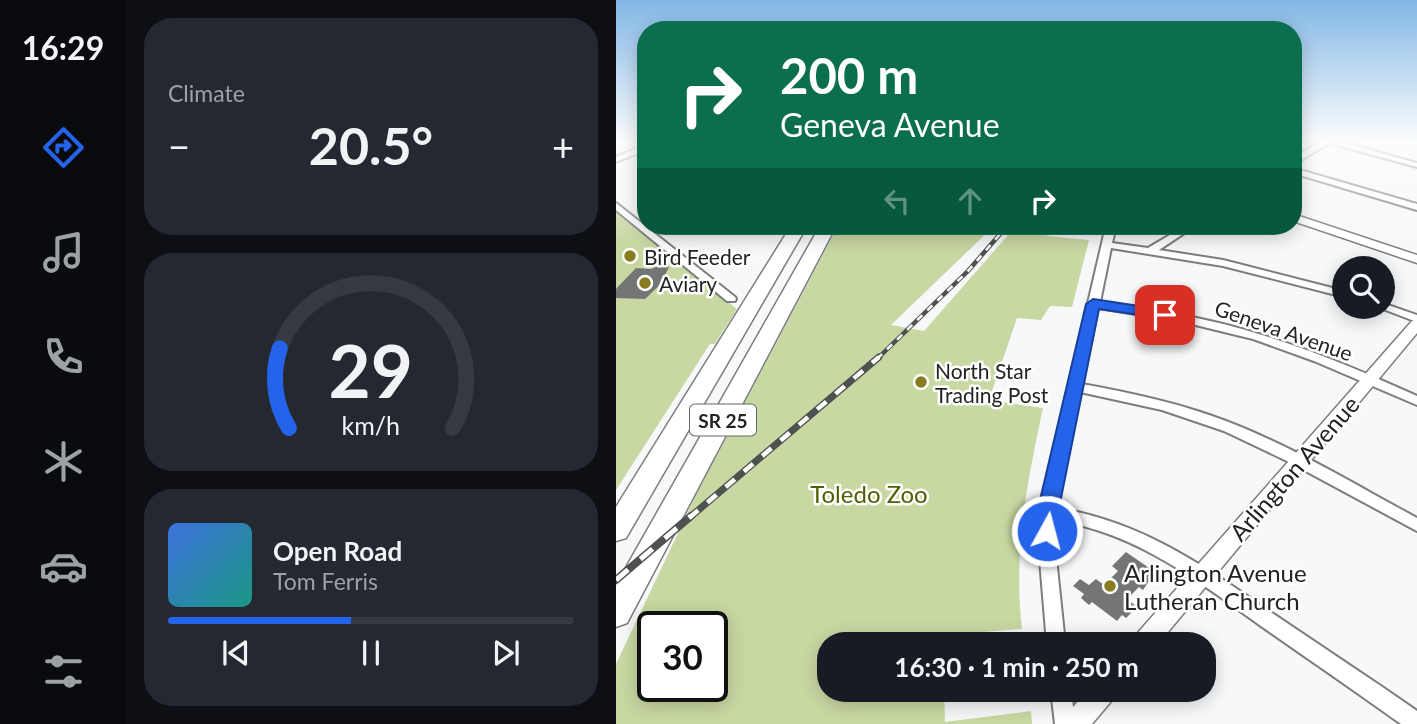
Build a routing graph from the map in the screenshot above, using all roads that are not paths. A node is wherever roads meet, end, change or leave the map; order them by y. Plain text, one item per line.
1 (1306, 174) edge
2 (616, 206) edge
3 (1417, 207) edge
4 (633, 220) junction
5 (637, 220) edge
6 (1302, 220) edge
7 (637, 222) edge
8 (661, 235) edge
9 (794, 235) edge
10 (823, 235) edge
11 (1109, 235) edge
12 (1176, 235) edge
13 (1107, 245) junction
14 (1152, 250) junction
15 (1417, 259) edge
16 (1332, 291) edge
17 (731, 299) dead end
18 (1093, 304) junction
19 (1395, 312) edge
20 (1417, 322) edge
21 (1370, 380) junction
22 (1074, 387) junction
23 (1417, 401) edge
24 (1299, 462) junction
25 (1047, 513) junction
26 (1417, 525) edge
27 (616, 530) edge
28 (1202, 575) junction
29 (616, 612) edge
30 (1055, 632) edge
31 (1153, 632) edge
32 (1062, 702) edge
33 (1093, 702) edge
34 (1417, 723) edge
35 (1065, 724) edge
36 (1074, 724) edge

1 - 3 street
2 - 4 street
4 - 5 street
4 - 7 street
6 - 15 street
8 - 17 street
9 - 27 highway, SR 25
10 - 29 highway, SR 25
11 - 13 street
12 - 14 street
13 - 14 street
13 - 18 street
14 - 16 street
18 - 21 street, Geneva Avenue
18 - 22 street
19 - 20 street
20 - 21 street, Arlington Avenue
21 - 23 street, Geneva Avenue
21 - 24 street, Arlington Avenue
22 - 24 street
22 - 25 street
24 - 26 street
24 - 28 street, Arlington Avenue
25 - 28 street
25 - 30 street
28 - 31 street, Arlington Avenue
28 - 34 street
32 - 35 street
33 - 36 street

